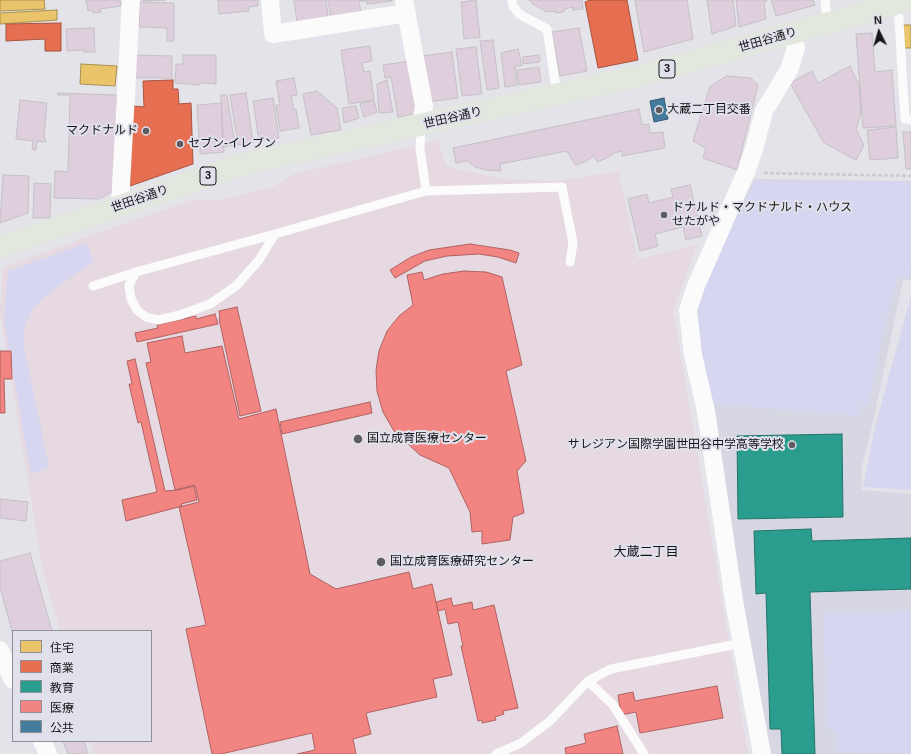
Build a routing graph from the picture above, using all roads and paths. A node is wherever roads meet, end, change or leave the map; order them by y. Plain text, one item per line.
1 (130, 0) edge
2 (270, 0) edge
3 (512, 0) edge
4 (826, 0) edge
5 (904, 1) edge
6 (405, 7) edge
7 (828, 24) junction
8 (792, 32) junction
9 (557, 95) junction
10 (911, 120) edge
11 (421, 125) junction
12 (746, 172) junction
13 (911, 176) edge
14 (426, 191) junction
15 (120, 205) junction
16 (275, 234) junction
17 (0, 247) edge
18 (570, 262) dead end
19 (136, 272) junction
20 (93, 286) dead end
21 (742, 643) junction
22 (0, 650) edge
23 (12, 678) edge
24 (588, 681) junction
25 (12, 684) edge
26 (0, 688) edge
27 (42, 742) edge
28 (48, 754) edge
29 (496, 754) edge
30 (644, 754) edge
31 (762, 754) edge

1 - 15 street
2 - 6 street
3 - 9 lane
4 - 7 lane
5 - 7 main road, 世田谷通り / 3
5 - 10 lane
6 - 11 street
7 - 8 main road, 世田谷通り / 3
8 - 9 main road, 世田谷通り / 3
8 - 12 street
9 - 11 main road, 世田谷通り / 3
11 - 14 lane
11 - 15 main road, 世田谷通り / 3
12 - 13 path
12 - 21 street
14 - 16 lane
14 - 18 lane
15 - 17 main road, 世田谷通り / 3
16 - 19 lane
16 - 19 lane
19 - 20 lane
21 - 24 lane
21 - 31 street
22 - 23 street
24 - 29 lane
24 - 30 lane
25 - 26 street
27 - 28 street

